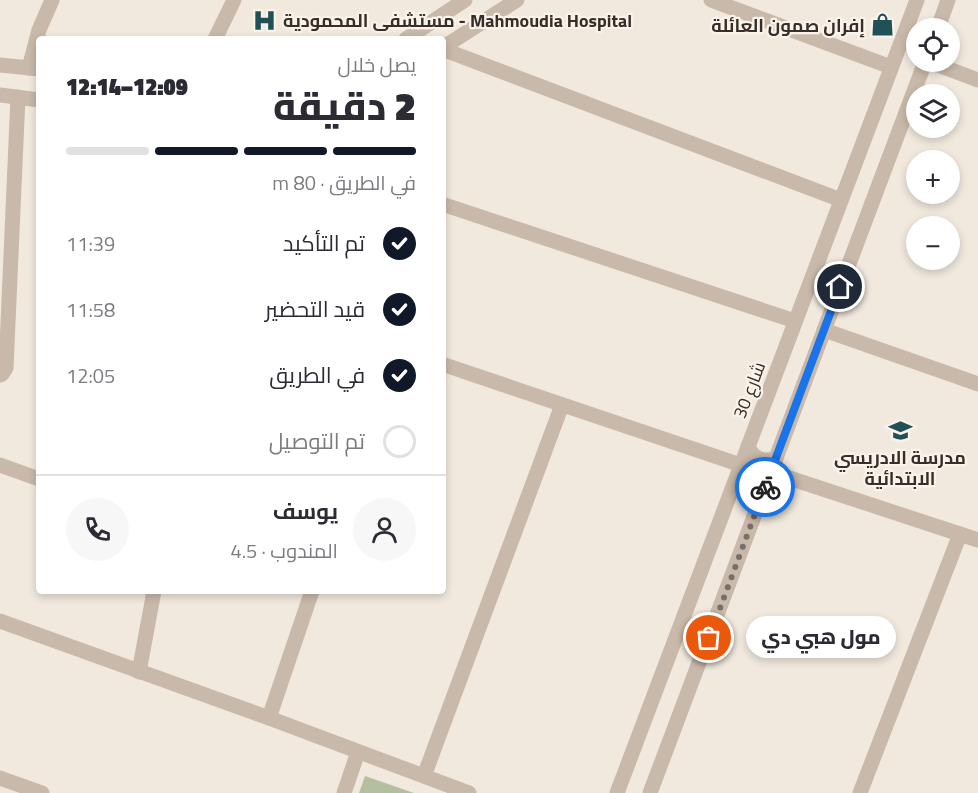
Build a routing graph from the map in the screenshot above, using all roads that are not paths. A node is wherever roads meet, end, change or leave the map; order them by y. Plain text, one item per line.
1 (52, 0) edge
2 (234, 0) edge
3 (465, 0) edge
4 (517, 0) edge
5 (711, 0) edge
6 (917, 0) edge
7 (948, 0) edge
8 (942, 18) edge
9 (38, 36) edge
10 (216, 36) edge
11 (411, 36) edge
12 (446, 45) edge
13 (446, 50) edge
14 (36, 53) edge
15 (0, 65) edge
16 (891, 67) junction
17 (34, 68) edge
18 (924, 72) edge
19 (956, 72) edge
20 (978, 80) edge
21 (0, 95) edge
22 (18, 97) junction
23 (36, 100) edge
24 (841, 200) junction
25 (446, 205) edge
26 (795, 321) junction
27 (824, 330) junction
28 (446, 365) edge
29 (0, 375) edge
30 (978, 384) edge
31 (562, 405) junction
32 (748, 446) junction
33 (0, 465) edge
34 (739, 469) junction
35 (771, 472) junction
36 (36, 478) edge
37 (960, 534) junction
38 (978, 540) edge
39 (153, 594) edge
40 (311, 594) edge
41 (0, 621) edge
42 (139, 672) junction
43 (269, 718) junction
44 (358, 752) junction
45 (424, 776) junction
46 (0, 778) edge
47 (23, 790) edge
48 (42, 793) edge
49 (344, 793) edge
50 (469, 793) edge
51 (617, 793) edge
52 (650, 793) edge
53 (860, 793) edge

1 - 9 street
2 - 10 street
3 - 11 street
4 - 12 street
5 - 16 street
6 - 16 street, شارع 30
7 - 8 street
13 - 24 street
14 - 17 street
15 - 17 street
16 - 24 street, شارع 30
18 - 27 street
19 - 20 street
21 - 22 street
22 - 23 street
22 - 29 street
24 - 26 street, شارع 30
25 - 26 street
26 - 32 street, شارع 30
27 - 30 street
27 - 35 street
28 - 31 street
31 - 34 street
31 - 45 street
32 - 34 street, شارع 30
32 - 35 street
33 - 36 street
34 - 35 street
34 - 51 street, شارع 30
35 - 37 street
35 - 52 street
37 - 38 street
37 - 53 street
39 - 42 street
40 - 43 street
41 - 42 street
42 - 43 street
43 - 44 street
44 - 45 street
44 - 49 street
45 - 50 street
46 - 47 street
47 - 48 street

